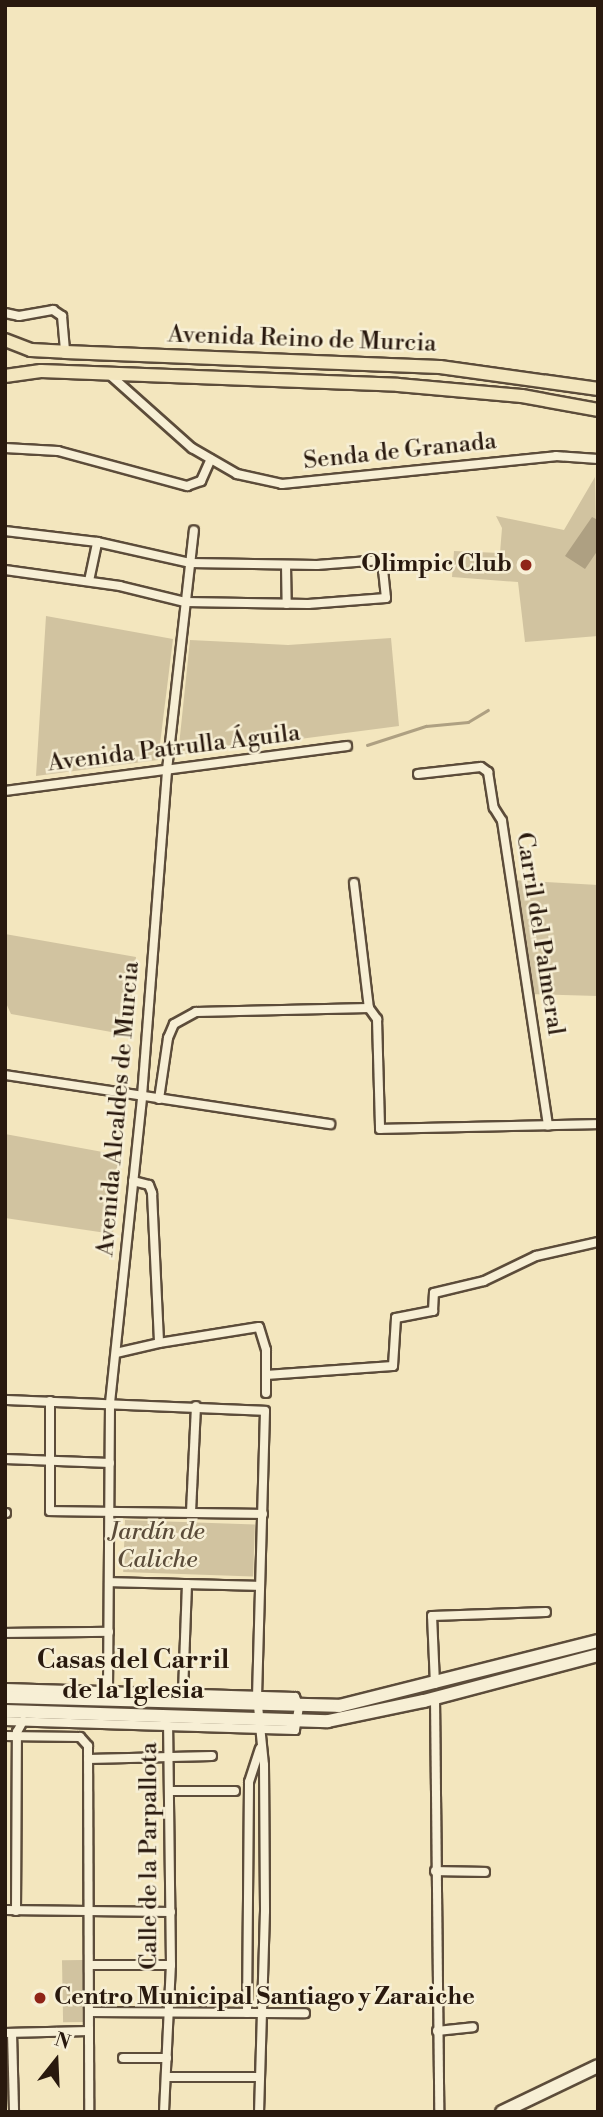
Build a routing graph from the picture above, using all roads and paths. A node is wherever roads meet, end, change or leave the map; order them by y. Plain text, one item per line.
1 (5, 313) edge
2 (5, 340) edge
3 (65, 352) junction
4 (110, 374) junction
5 (5, 376) edge
6 (598, 389) edge
7 (598, 410) edge
8 (7, 448) edge
9 (211, 459) junction
10 (598, 459) edge
11 (5, 531) edge
12 (194, 531) dead end
13 (97, 542) junction
14 (190, 563) junction
15 (286, 565) junction
16 (5, 570) edge
17 (89, 581) junction
18 (185, 602) junction
19 (287, 604) junction
20 (347, 746) dead end
21 (167, 770) junction
22 (418, 774) dead end
23 (5, 790) edge
24 (354, 883) dead end
25 (369, 1008) junction
26 (5, 1075) edge
27 (142, 1096) junction
28 (159, 1098) junction
29 (330, 1124) dead end
30 (598, 1124) edge
31 (548, 1126) junction
32 (133, 1181) junction
33 (598, 1242) edge
34 (159, 1343) junction
35 (116, 1353) junction
36 (266, 1375) junction
37 (266, 1393) dead end
38 (5, 1399) edge
39 (50, 1401) junction
40 (110, 1404) junction
41 (196, 1406) junction
42 (5, 1459) edge
43 (49, 1461) junction
44 (110, 1463) junction
45 (110, 1509) junction
46 (191, 1512) junction
47 (263, 1514) junction
48 (109, 1581) junction
49 (187, 1584) junction
50 (260, 1586) junction
51 (546, 1612) dead end
52 (109, 1632) junction
53 (5, 1633) edge
54 (598, 1641) edge
55 (598, 1655) edge
56 (435, 1684) junction
57 (5, 1688) edge
58 (108, 1691) junction
59 (183, 1693) junction
60 (5, 1697) edge
61 (435, 1698) junction
62 (258, 1701) junction
63 (299, 1707) junction
64 (5, 1711) edge
65 (299, 1720) junction
66 (5, 1721) edge
67 (23, 1721) junction
68 (261, 1724) junction
69 (168, 1726) junction
70 (5, 1736) edge
71 (17, 1736) junction
72 (261, 1746) junction
73 (212, 1756) dead end
74 (88, 1759) junction
75 (169, 1760) junction
76 (171, 1791) junction
77 (235, 1791) dead end
78 (435, 1871) junction
79 (485, 1872) dead end
80 (5, 1910) edge
81 (16, 1911) junction
82 (88, 1912) junction
83 (171, 1912) junction
84 (89, 1965) junction
85 (171, 1965) junction
86 (89, 2012) junction
87 (170, 2012) junction
88 (247, 2012) junction
89 (263, 2013) junction
90 (305, 2013) dead end
91 (473, 2027) dead end
92 (89, 2031) junction
93 (437, 2031) junction
94 (8, 2033) edge
95 (123, 2058) dead end
96 (167, 2058) junction
97 (598, 2066) edge
98 (166, 2077) junction
99 (260, 2077) junction
100 (14, 2112) edge
101 (89, 2112) edge
102 (163, 2112) edge
103 (258, 2112) edge
104 (439, 2112) edge
105 (502, 2112) edge

1 - 3 street
2 - 3 main road, Avenida Reino de Murcia
3 - 6 main road, Avenida Reino de Murcia
4 - 5 main road, Avenida Reino de Murcia
4 - 7 main road, Avenida Reino de Murcia
4 - 9 street, Senda de Granada
8 - 9 street
9 - 10 street, Senda de Granada
11 - 13 street
12 - 14 street, Avenida Alcaldes de Murcia
13 - 14 street
13 - 17 street
14 - 15 street
14 - 18 street, Avenida Alcaldes de Murcia
15 - 19 street
15 - 19 street
16 - 17 street
17 - 18 street
18 - 19 street
18 - 21 street, Avenida Alcaldes de Murcia
20 - 21 street, Avenida Patrulla Águila
21 - 23 street, Avenida Patrulla Águila
21 - 27 street, Avenida Alcaldes de Murcia
22 - 31 street, Carril del Palmeral
24 - 25 street
25 - 28 street
25 - 31 street
26 - 27 street
27 - 28 street
27 - 32 street, Avenida Alcaldes de Murcia
28 - 29 street
30 - 31 street
32 - 34 street
32 - 35 street, Avenida Alcaldes de Murcia
33 - 36 street
34 - 35 street
34 - 36 street
35 - 40 street, Avenida Alcaldes de Murcia
36 - 37 street
38 - 39 street
39 - 40 street
39 - 43 street
40 - 41 street
40 - 44 street, Avenida Alcaldes de Murcia
41 - 46 street
41 - 47 street
42 - 43 street
43 - 44 street
43 - 45 street
44 - 45 street, Avenida Alcaldes de Murcia
45 - 46 street
45 - 48 street, Avenida Alcaldes de Murcia
46 - 47 street
47 - 50 street
48 - 49 street
48 - 52 street, Avenida Alcaldes de Murcia
49 - 50 street
49 - 59 street
50 - 62 street
51 - 56 street
52 - 53 street
52 - 58 street, Avenida Alcaldes de Murcia
54 - 56 main road
55 - 61 main road
56 - 63 main road
57 - 58 street
58 - 59 street
59 - 62 street
60 - 62 main road
61 - 65 main road
61 - 78 street
62 - 63 main road
62 - 68 street
63 - 65 street
64 - 68 main road
65 - 68 main road
66 - 67 street
67 - 69 street
67 - 71 street
68 - 69 street
68 - 72 street
69 - 75 street, Calle de la Parpallota
70 - 71 street
71 - 74 street
71 - 81 street
72 - 88 street
72 - 89 street
73 - 75 street
74 - 75 street
74 - 82 street
75 - 76 street, Calle de la Parpallota
76 - 77 street
76 - 83 street, Calle de la Parpallota
78 - 79 street
78 - 93 street
80 - 81 street
81 - 82 street
82 - 83 street
82 - 84 street
83 - 85 street, Calle de la Parpallota
84 - 85 street
84 - 86 street
85 - 87 street, Calle de la Parpallota
86 - 87 street
86 - 92 street
87 - 88 street
87 - 96 street, Calle de la Parpallota
88 - 89 street
89 - 90 street
89 - 99 street
91 - 93 street
92 - 94 street
92 - 101 street
93 - 104 street
94 - 100 street
95 - 96 street
96 - 98 street, Calle de la Parpallota
97 - 105 main road
98 - 99 street
98 - 102 street, Calle de la Parpallota
99 - 103 street

